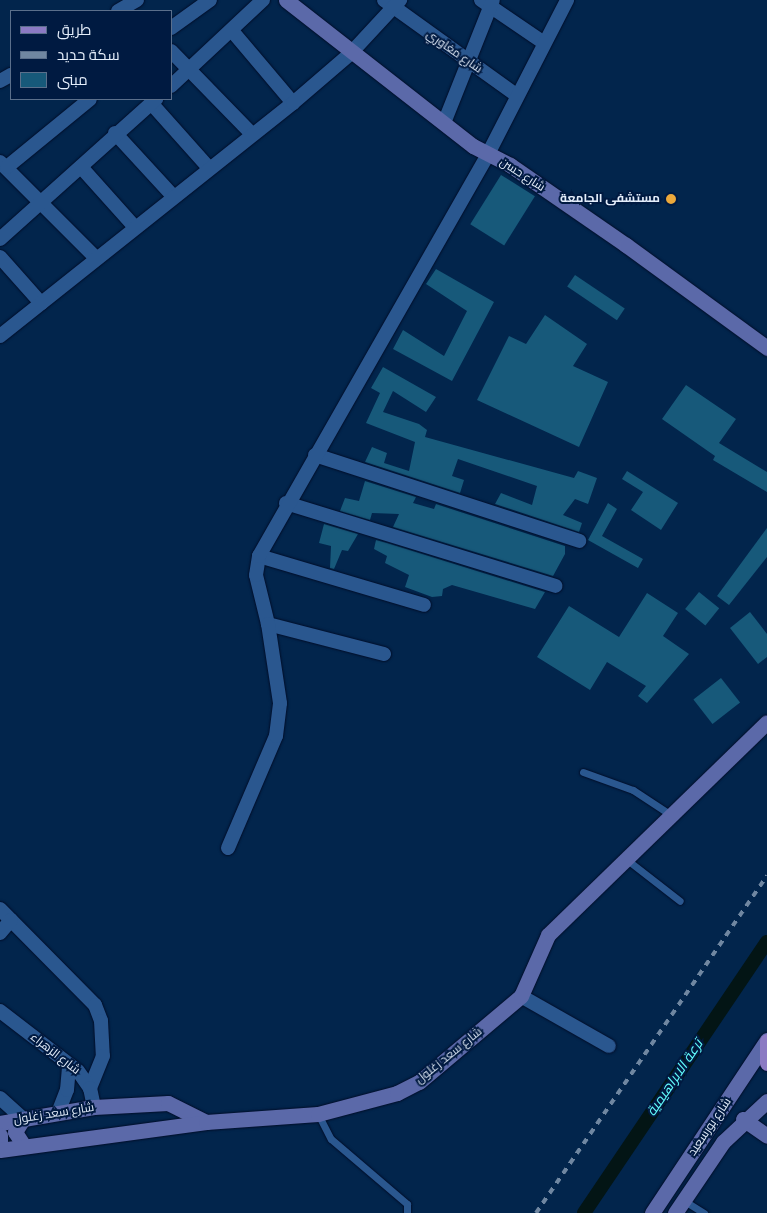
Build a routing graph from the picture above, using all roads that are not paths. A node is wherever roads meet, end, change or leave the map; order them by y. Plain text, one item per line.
1 (137, 0) edge
2 (210, 0) edge
3 (263, 0) edge
4 (286, 0) edge
5 (567, 0) edge
6 (392, 2) edge
7 (488, 2) edge
8 (120, 10) edge
9 (172, 27) edge
10 (233, 32) junction
11 (544, 43) junction
12 (172, 52) edge
13 (350, 54) junction
14 (468, 61) junction
15 (191, 70) junction
16 (172, 85) edge
17 (516, 95) junction
18 (89, 100) edge
19 (153, 101) edge
20 (293, 103) junction
21 (444, 123) junction
22 (115, 133) junction
23 (252, 134) junction
24 (488, 154) junction
25 (4, 165) edge
26 (81, 167) junction
27 (209, 168) junction
28 (173, 196) junction
29 (42, 202) junction
30 (134, 226) junction
31 (0, 239) edge
32 (0, 257) edge
33 (94, 257) junction
34 (41, 303) junction
35 (0, 336) edge
36 (767, 348) edge
37 (315, 455) junction
38 (286, 503) junction
39 (579, 541) dead end
40 (259, 556) junction
41 (556, 586) dead end
42 (424, 605) dead end
43 (268, 624) junction
44 (384, 654) dead end
45 (767, 722) edge
46 (583, 772) dead end
47 (671, 815) junction
48 (228, 848) dead end
49 (626, 859) junction
50 (680, 901) dead end
51 (0, 909) edge
52 (11, 920) junction
53 (0, 932) edge
54 (521, 996) junction
55 (2, 1018) edge
56 (767, 1041) edge
57 (609, 1046) dead end
58 (767, 1063) edge
59 (69, 1065) junction
60 (90, 1088) junction
61 (0, 1098) edge
62 (765, 1104) edge
63 (94, 1107) junction
64 (58, 1112) junction
65 (318, 1114) junction
66 (23, 1119) junction
67 (743, 1119) junction
68 (206, 1122) junction
69 (0, 1123) edge
70 (766, 1132) edge
71 (0, 1135) edge
72 (0, 1143) edge
73 (24, 1146) junction
74 (0, 1150) edge
75 (679, 1207) edge
76 (407, 1213) edge
77 (652, 1213) edge
78 (704, 1213) edge

1 - 8 street
2 - 9 street
3 - 10 street
4 - 13 street, شارع حسن
5 - 11 street
6 - 13 street
6 - 14 street, شارع مغاوري
7 - 11 street
7 - 14 street
10 - 15 street
10 - 20 street
11 - 17 street
12 - 15 street
13 - 20 street
13 - 21 street, شارع حسن
14 - 17 street, شارع مغاوري
14 - 21 street
15 - 16 street
15 - 23 street
17 - 24 street
18 - 25 street
19 - 22 street
19 - 27 street
20 - 23 street
21 - 24 street, شارع حسن
22 - 26 street
22 - 28 street
23 - 27 street
24 - 36 street, شارع حسن
24 - 37 street
25 - 29 street
26 - 29 street
26 - 30 street
27 - 28 street
28 - 30 street
29 - 31 street
29 - 33 street
30 - 33 street
32 - 34 street
33 - 34 street
34 - 35 street
37 - 38 street
37 - 39 street
38 - 40 street
38 - 41 street
40 - 42 street
40 - 43 street
43 - 44 street
43 - 48 street
45 - 47 street, شارع سعد زغلول
46 - 47 lane
47 - 49 street, شارع سعد زغلول
49 - 50 lane
49 - 54 street, شارع سعد زغلول
51 - 52 street
52 - 53 street
52 - 60 street
54 - 57 street
54 - 65 street, شارع سعد زغلول
55 - 59 street, شارع الزهراء
56 - 58 main road
56 - 77 street, شارع بورسعيد
59 - 60 street, شارع الزهراء
59 - 64 street
60 - 63 street
61 - 66 street
62 - 67 street, شارع بورسعيد
63 - 64 street, شارع سعد زغلول
63 - 68 street, شارع سعد زغلول
64 - 66 street, شارع سعد زغلول
65 - 68 street, شارع سعد زغلول
65 - 76 lane
66 - 69 street, شارع سعد زغلول
66 - 73 street
67 - 70 street
67 - 75 street, شارع بورسعيد
68 - 73 street, شارع سعد زغلول
71 - 72 street
73 - 74 street, شارع سعد زغلول
75 - 78 lane

